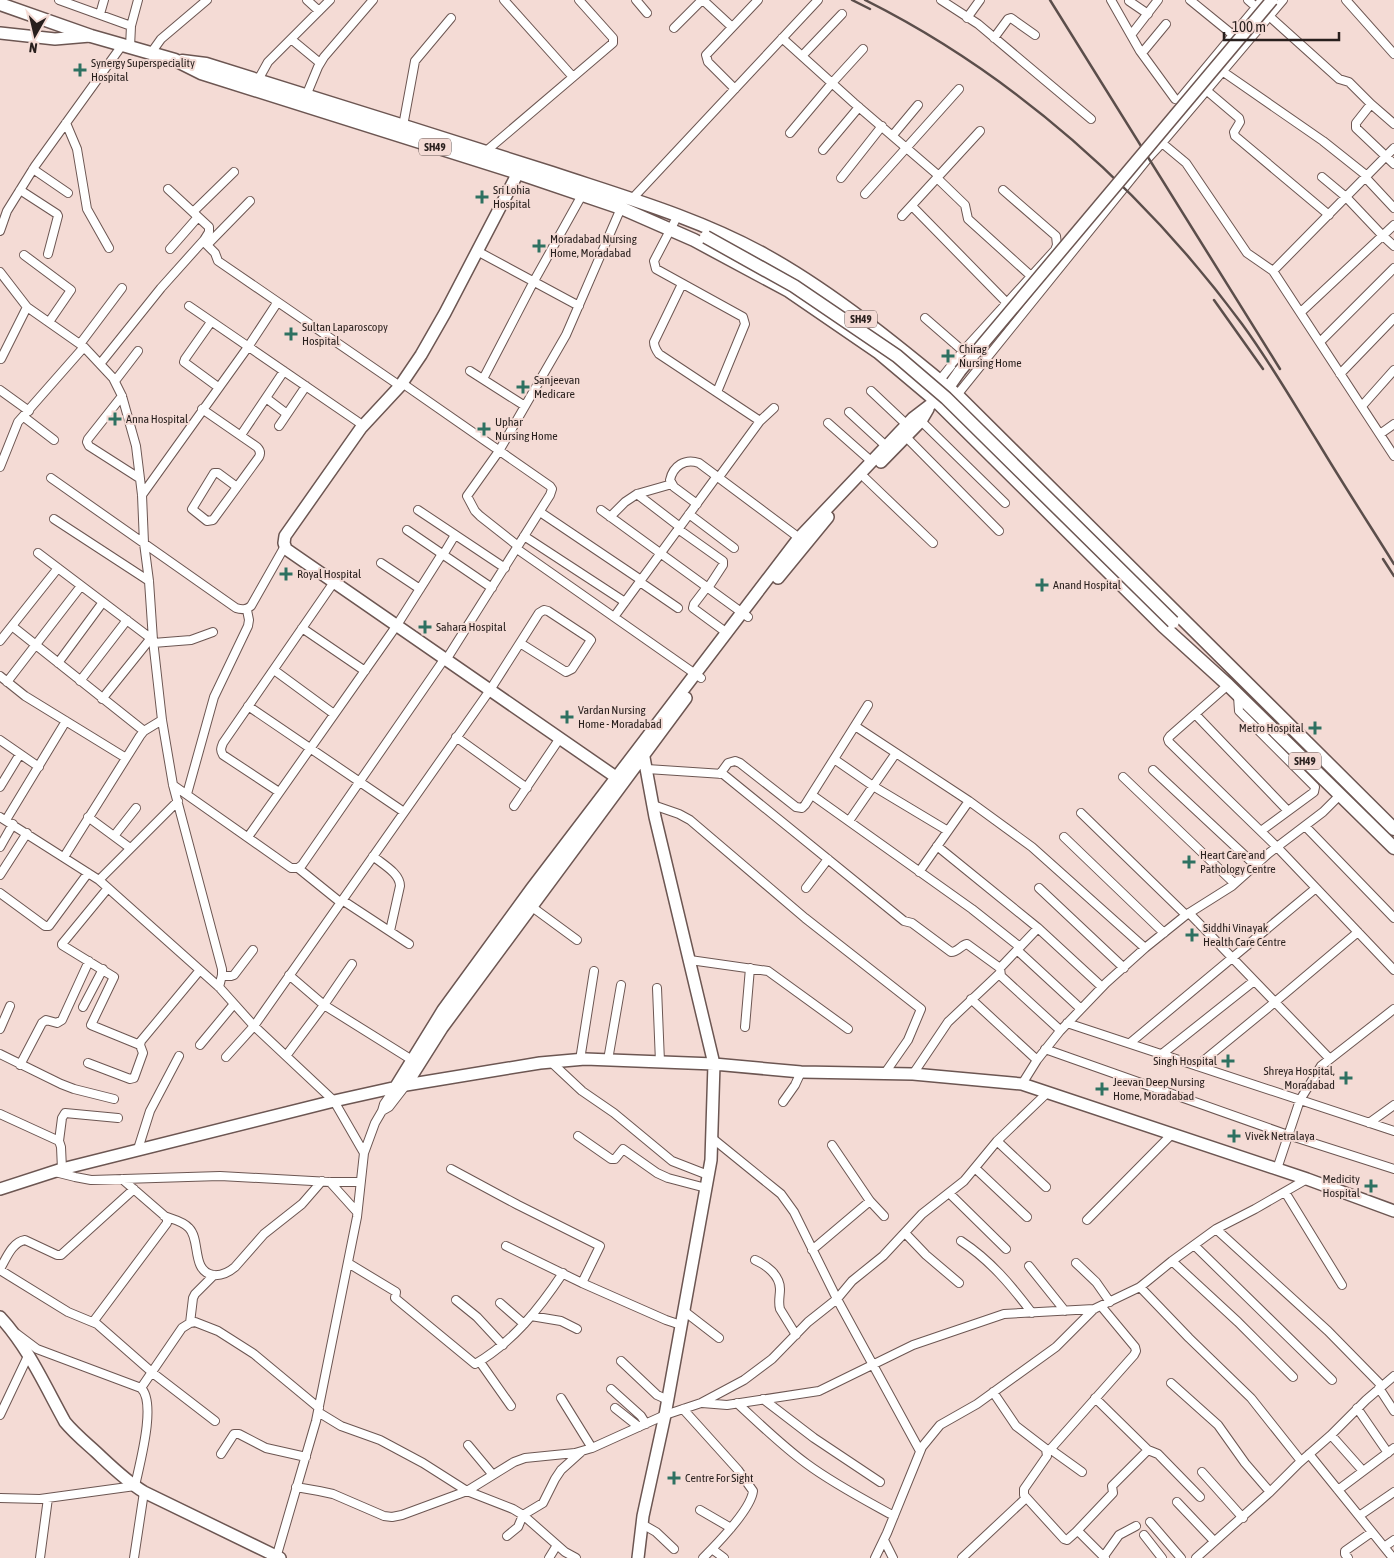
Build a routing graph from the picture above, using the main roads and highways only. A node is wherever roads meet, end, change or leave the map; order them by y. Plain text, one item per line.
1 (1272, 0) edge
2 (0, 4) edge
3 (0, 33) edge
4 (91, 36) junction
5 (175, 60) junction
6 (520, 168) junction
7 (683, 217) junction
8 (684, 235) junction
9 (702, 235) junction
10 (948, 388) junction
11 (932, 403) junction
12 (849, 488) junction
13 (745, 615) junction
14 (1207, 654) junction
15 (1222, 659) junction
16 (1210, 668) junction
17 (699, 676) junction
18 (642, 750) junction
19 (619, 780) junction
20 (1394, 829) edge
21 (1394, 848) edge
22 (527, 903) junction
23 (714, 1064) junction
24 (401, 1086) junction
25 (0, 1189) edge
26 (1394, 1211) edge
27 (0, 1317) edge
28 (277, 1557) edge
29 (638, 1558) edge

1 - 10 main road, bridge
2 - 4 main road, SH49
3 - 4 main road
4 - 5 main road, SH49
5 - 6 main road, SH49
5 - 6 main road, SH49
6 - 7 main road, SH49
6 - 8 main road, SH49
6 - 19 main road
7 - 9 main road, SH49
7 - 10 main road, SH49
8 - 9 main road
8 - 11 main road, SH49
9 - 14 main road, SH49, bridge
10 - 11 main road
10 - 15 main road, SH49
11 - 12 main road
11 - 12 main road
11 - 16 main road, SH49
12 - 13 main road
13 - 17 main road
13 - 17 main road
14 - 15 main road
14 - 16 main road
15 - 20 main road, SH49
16 - 21 main road, SH49
17 - 18 main road
18 - 19 main road
18 - 23 main road
19 - 22 main road
22 - 24 main road
22 - 24 main road
23 - 24 main road
23 - 26 main road
23 - 29 main road
24 - 25 main road
27 - 28 main road

